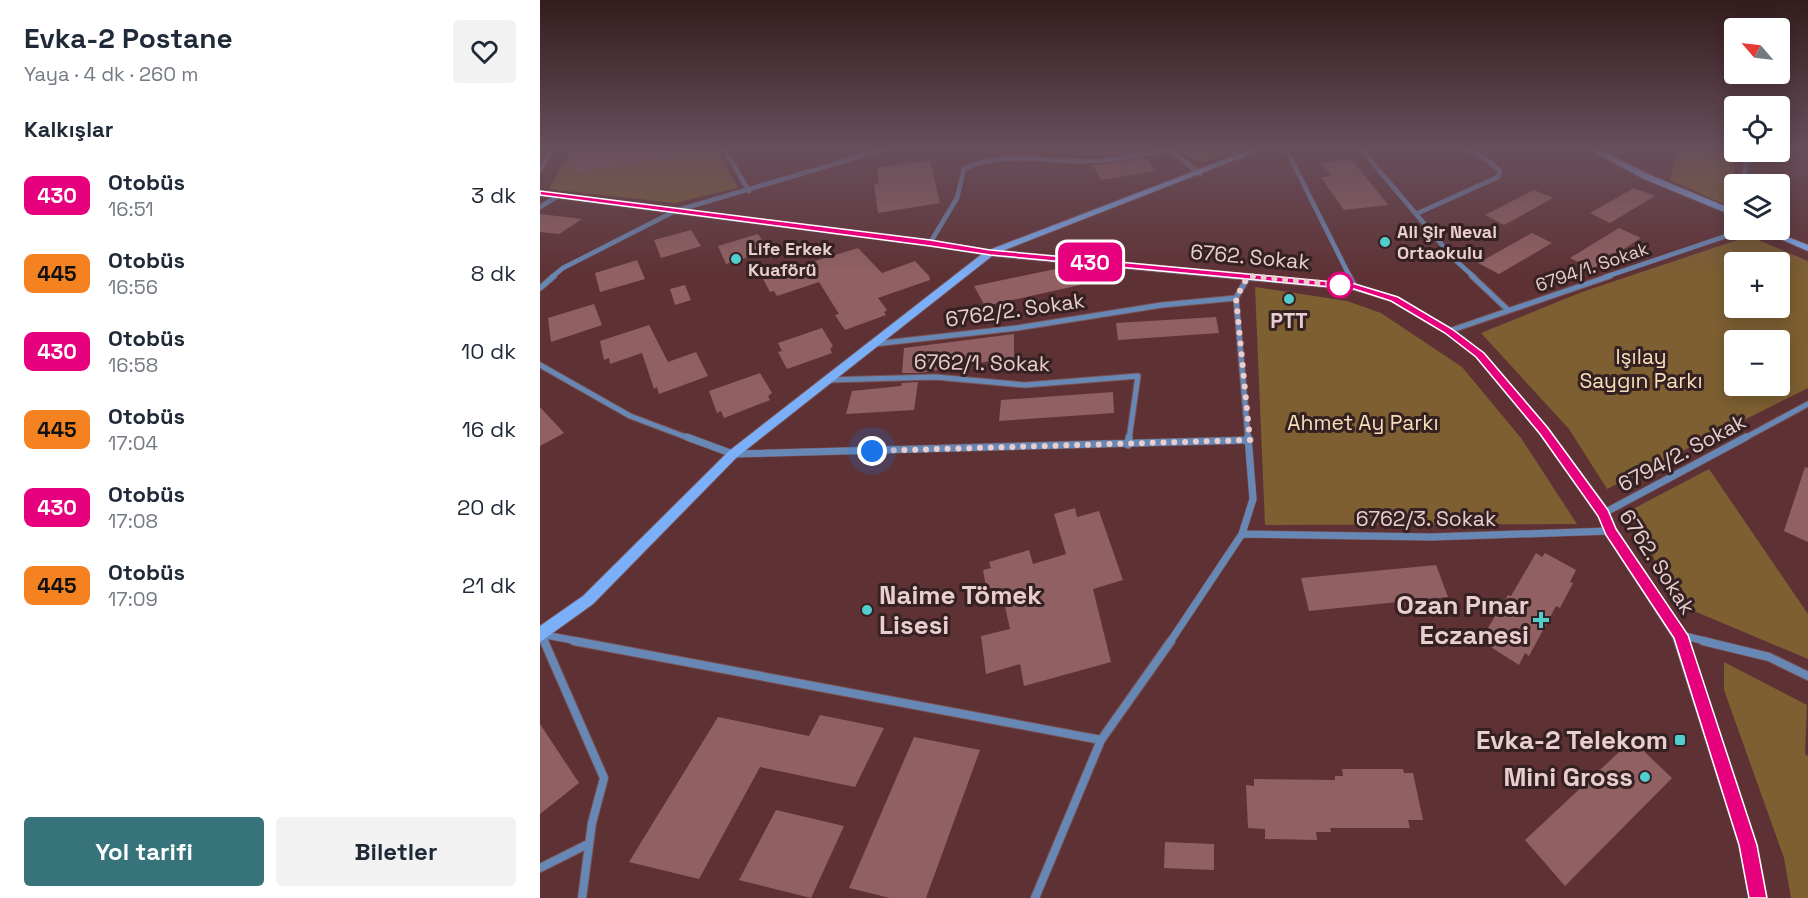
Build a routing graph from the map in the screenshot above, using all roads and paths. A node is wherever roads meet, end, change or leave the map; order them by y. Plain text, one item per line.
1 (749, 191) edge
2 (959, 191) edge
3 (1155, 191) edge
4 (1307, 191) edge
5 (1396, 191) edge
6 (1467, 191) edge
7 (1681, 191) edge
8 (540, 194) edge
9 (558, 196) junction
10 (540, 207) edge
11 (1724, 209) edge
12 (675, 210) junction
13 (1416, 214) junction
14 (1724, 237) edge
15 (1788, 240) edge
16 (930, 243) junction
17 (1808, 248) edge
18 (990, 253) junction
19 (1248, 276) junction
20 (1355, 287) junction
21 (540, 288) edge
22 (1236, 298) junction
23 (1508, 310) junction
24 (1449, 331) junction
25 (871, 344) junction
26 (540, 365) edge
27 (827, 380) junction
28 (1808, 404) edge
29 (1250, 440) junction
30 (1128, 445) junction
31 (733, 454) junction
32 (1603, 513) junction
33 (1611, 531) junction
34 (1242, 534) junction
35 (540, 634) edge
36 (1680, 635) junction
37 (1808, 676) edge
38 (1101, 740) junction
39 (586, 845) junction
40 (540, 868) edge
41 (582, 898) edge
42 (1035, 898) edge
43 (1758, 898) edge

1 - 12 street
2 - 16 street
3 - 18 main road
4 - 20 street
5 - 13 street
6 - 13 street
7 - 11 main road
8 - 9 main road, 6762. Sokak
9 - 10 street
9 - 12 main road, 6762. Sokak
12 - 16 main road, 6762. Sokak
12 - 21 street
13 - 23 street
14 - 23 street, 6794/1. Sokak
15 - 17 main road
16 - 18 main road, 6762. Sokak
18 - 19 main road, 6762. Sokak
18 - 25 main road
19 - 20 main road, 6762. Sokak
19 - 22 street
20 - 24 main road, 6762. Sokak
22 - 25 street, 6762/2. Sokak
22 - 29 street
23 - 24 street, 6794/1. Sokak
24 - 32 main road, 6762. Sokak
25 - 27 main road
26 - 31 street
27 - 30 street, 6762/1. Sokak
27 - 31 main road
28 - 32 street, 6794/2. Sokak
29 - 30 street
29 - 34 street
30 - 31 street
31 - 35 main road
32 - 33 main road, 6762. Sokak
33 - 34 street, 6762/3. Sokak
33 - 36 main road, 6762. Sokak
34 - 38 street
35 - 38 street
35 - 39 street
36 - 37 street
36 - 43 main road, 6762. Sokak
38 - 42 street
39 - 40 street
39 - 41 street

